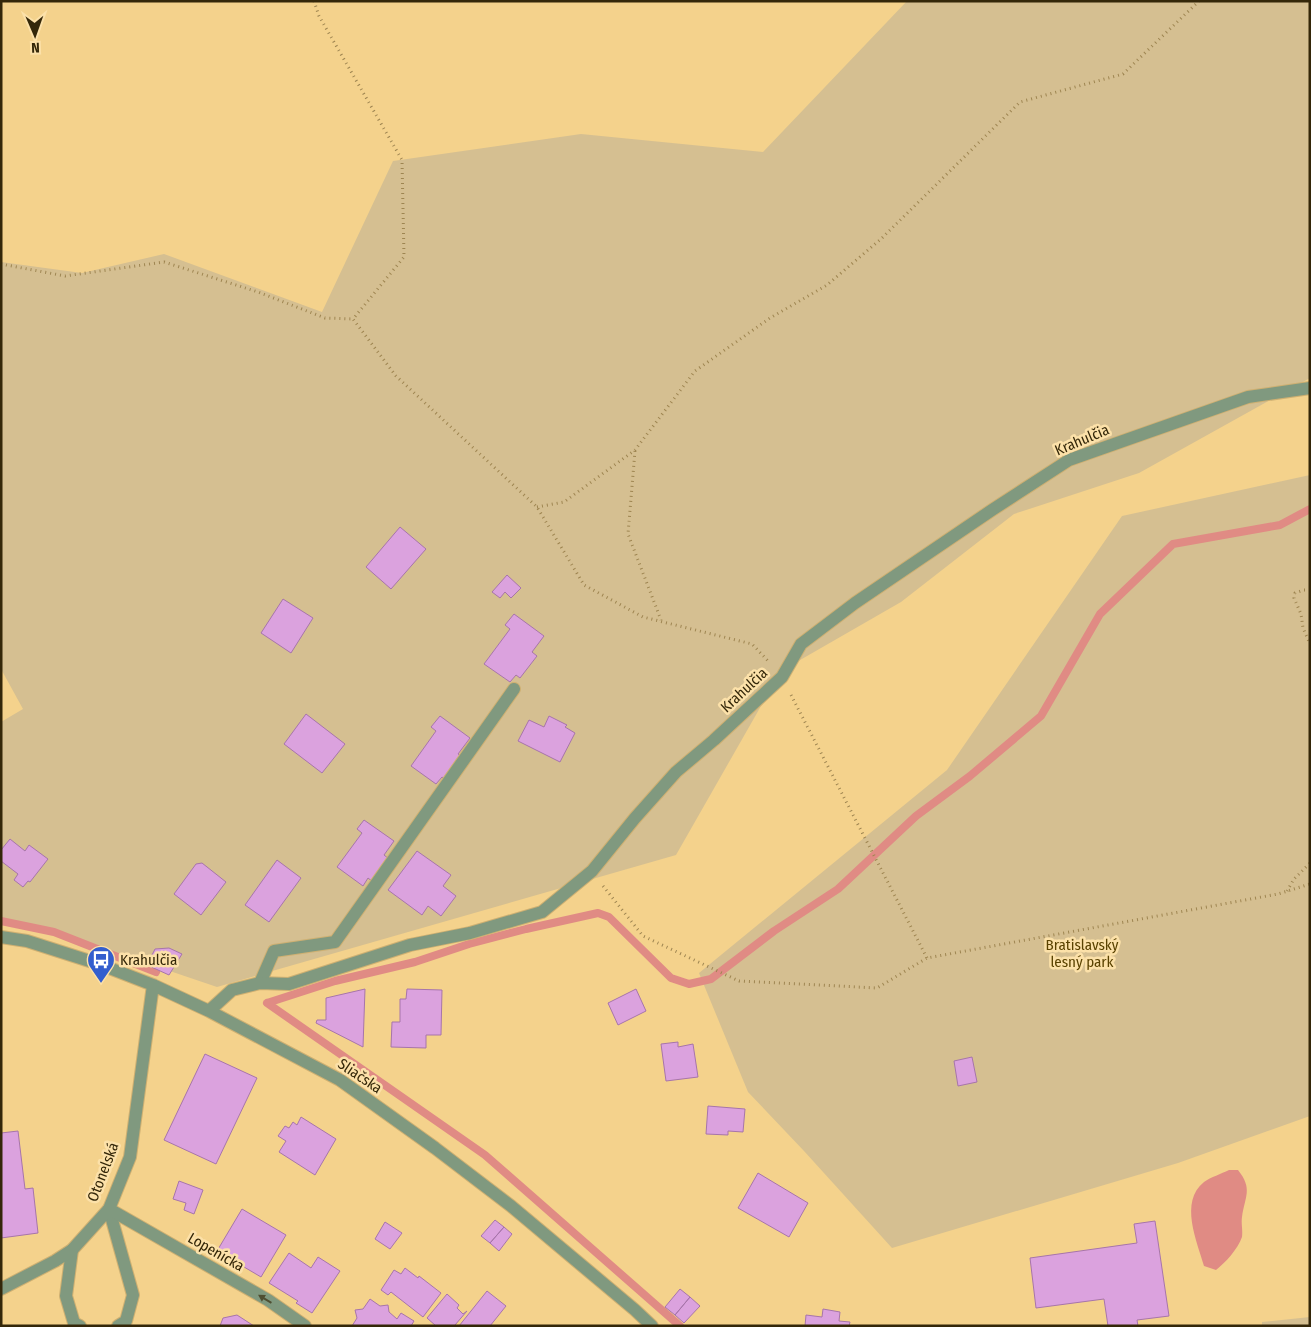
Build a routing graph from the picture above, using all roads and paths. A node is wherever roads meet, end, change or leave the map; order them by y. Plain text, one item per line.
1 (314, 1) edge
2 (1198, 1) edge
3 (1, 264) edge
4 (353, 319) junction
5 (1310, 388) edge
6 (635, 450) junction
7 (537, 507) junction
8 (1310, 590) edge
9 (662, 621) junction
10 (1310, 644) edge
11 (782, 677) junction
12 (514, 688) dead end
13 (1310, 863) edge
14 (592, 871) junction
15 (1310, 884) edge
16 (1286, 892) junction
17 (1, 937) edge
18 (927, 958) junction
19 (260, 983) junction
20 (153, 985) junction
21 (209, 1011) junction
22 (109, 1209) junction
23 (72, 1250) junction
24 (1, 1289) edge
25 (80, 1326) edge
26 (118, 1326) edge
27 (305, 1326) edge
28 (652, 1326) edge

1 - 4 path
2 - 6 path
3 - 4 path
4 - 7 path
5 - 11 street, Krahulčia
6 - 7 path
6 - 9 path
7 - 9 path
8 - 10 path
9 - 11 path
11 - 14 street, Krahulčia
11 - 18 path
12 - 19 street
13 - 16 path
14 - 18 path
14 - 19 street, Krahulčia
15 - 16 path
16 - 18 path
17 - 20 street, Sliačska
19 - 21 street, Krahulčia
20 - 21 street, Sliačska
20 - 22 street, Otonelská
21 - 28 street, Sliačska
22 - 23 street, Otonelská
22 - 26 street
27 -> 22 street, Lopenícka
23 - 24 street, Otonelská
23 - 25 street

